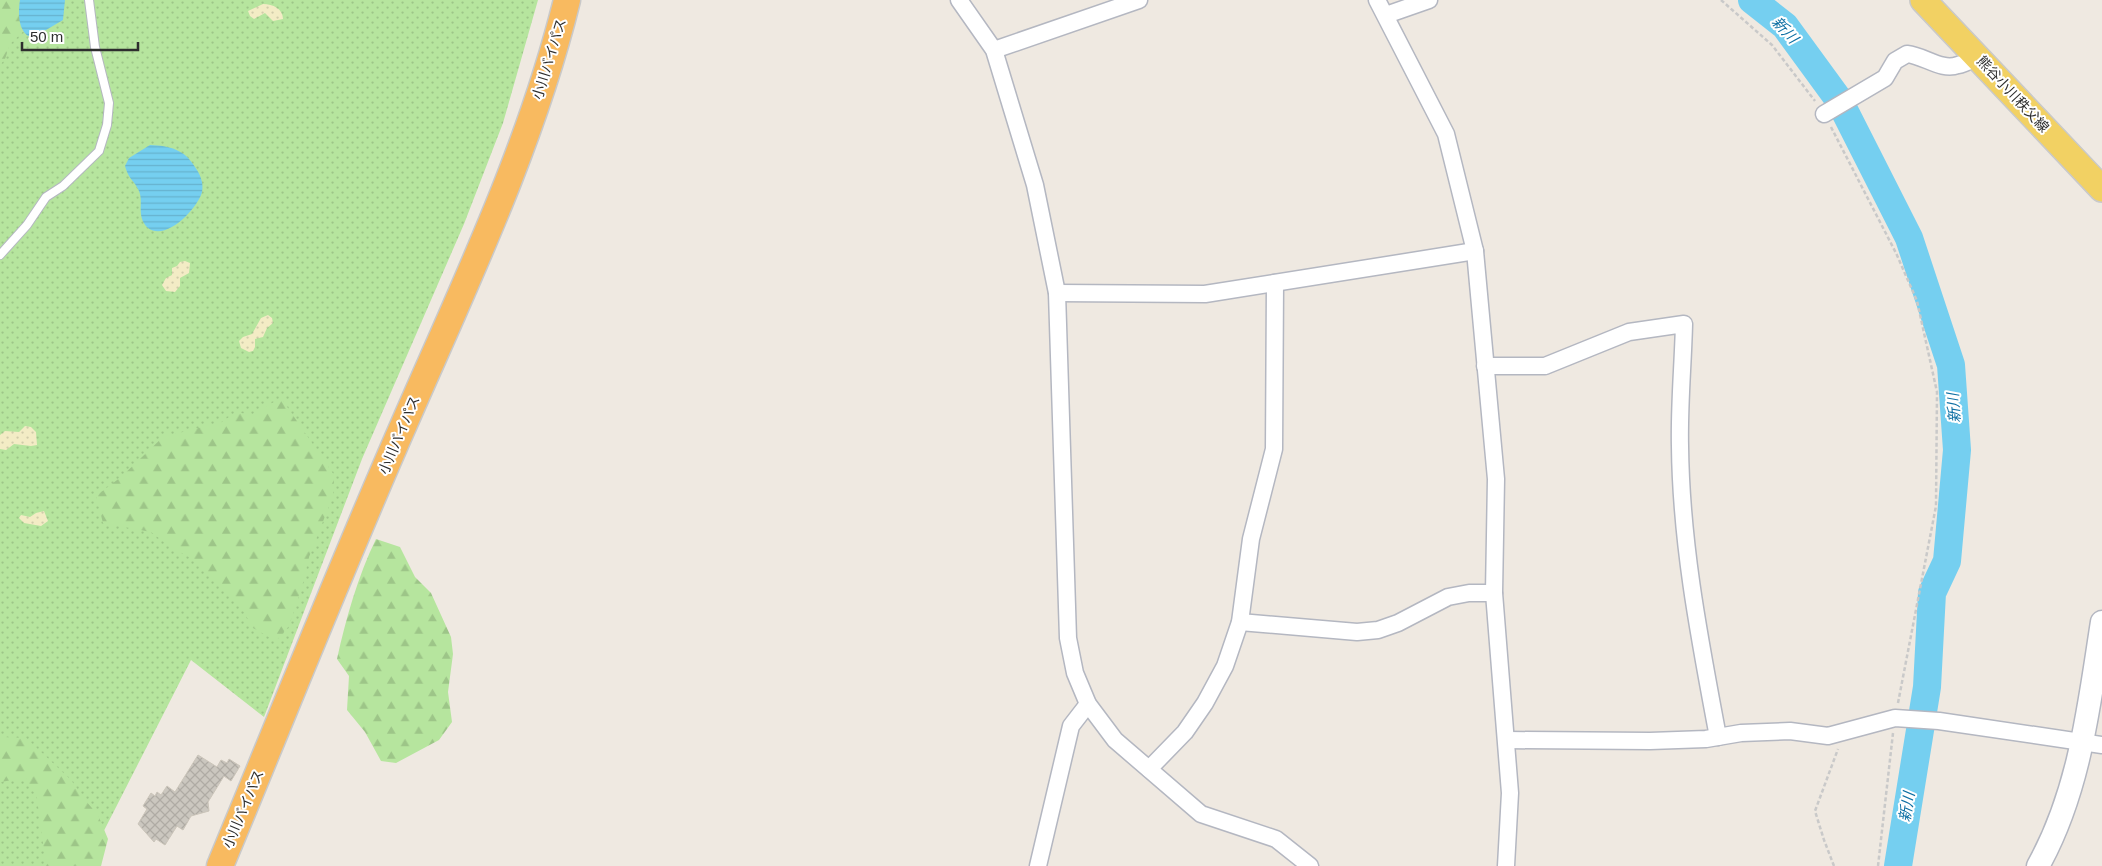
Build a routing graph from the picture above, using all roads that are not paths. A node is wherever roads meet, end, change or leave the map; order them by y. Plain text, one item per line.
1 (89, 0) edge
2 (567, 0) edge
3 (959, 0) edge
4 (1139, 0) edge
5 (1377, 0) edge
6 (1429, 0) edge
7 (1923, 0) edge
8 (1386, 15) junction
9 (994, 50) junction
10 (1977, 57) junction
11 (1824, 114) road end
12 (2102, 189) edge
13 (1475, 251) junction
14 (0, 255) edge
15 (1275, 282) junction
16 (1057, 293) junction
17 (1485, 366) junction
18 (1494, 593) junction
19 (1240, 622) junction
20 (2102, 622) edge
21 (1088, 704) junction
22 (1718, 737) junction
23 (1507, 740) junction
24 (2092, 744) edge
25 (1149, 769) junction
26 (220, 866) edge
27 (1038, 866) edge
28 (1310, 866) edge
29 (1506, 866) edge
30 (2038, 866) edge

1 - 14 lane
2 - 26 highway, 小川バイパス
3 - 9 street
4 - 9 street
5 - 8 street
6 - 8 street
7 - 10 main road, 熊谷小川秩父線
8 - 13 street
9 - 16 street
10 - 11 street
10 - 12 main road, 熊谷小川秩父線
13 - 15 street
13 - 17 street
15 - 16 street
15 - 19 street
16 - 21 street
17 - 18 street
17 - 22 street
18 - 19 street
18 - 23 street
19 - 25 street
20 - 24 main road
21 - 25 street
21 - 27 street
22 - 23 street
22 - 24 street
23 - 29 street
24 - 30 main road
25 - 28 street

